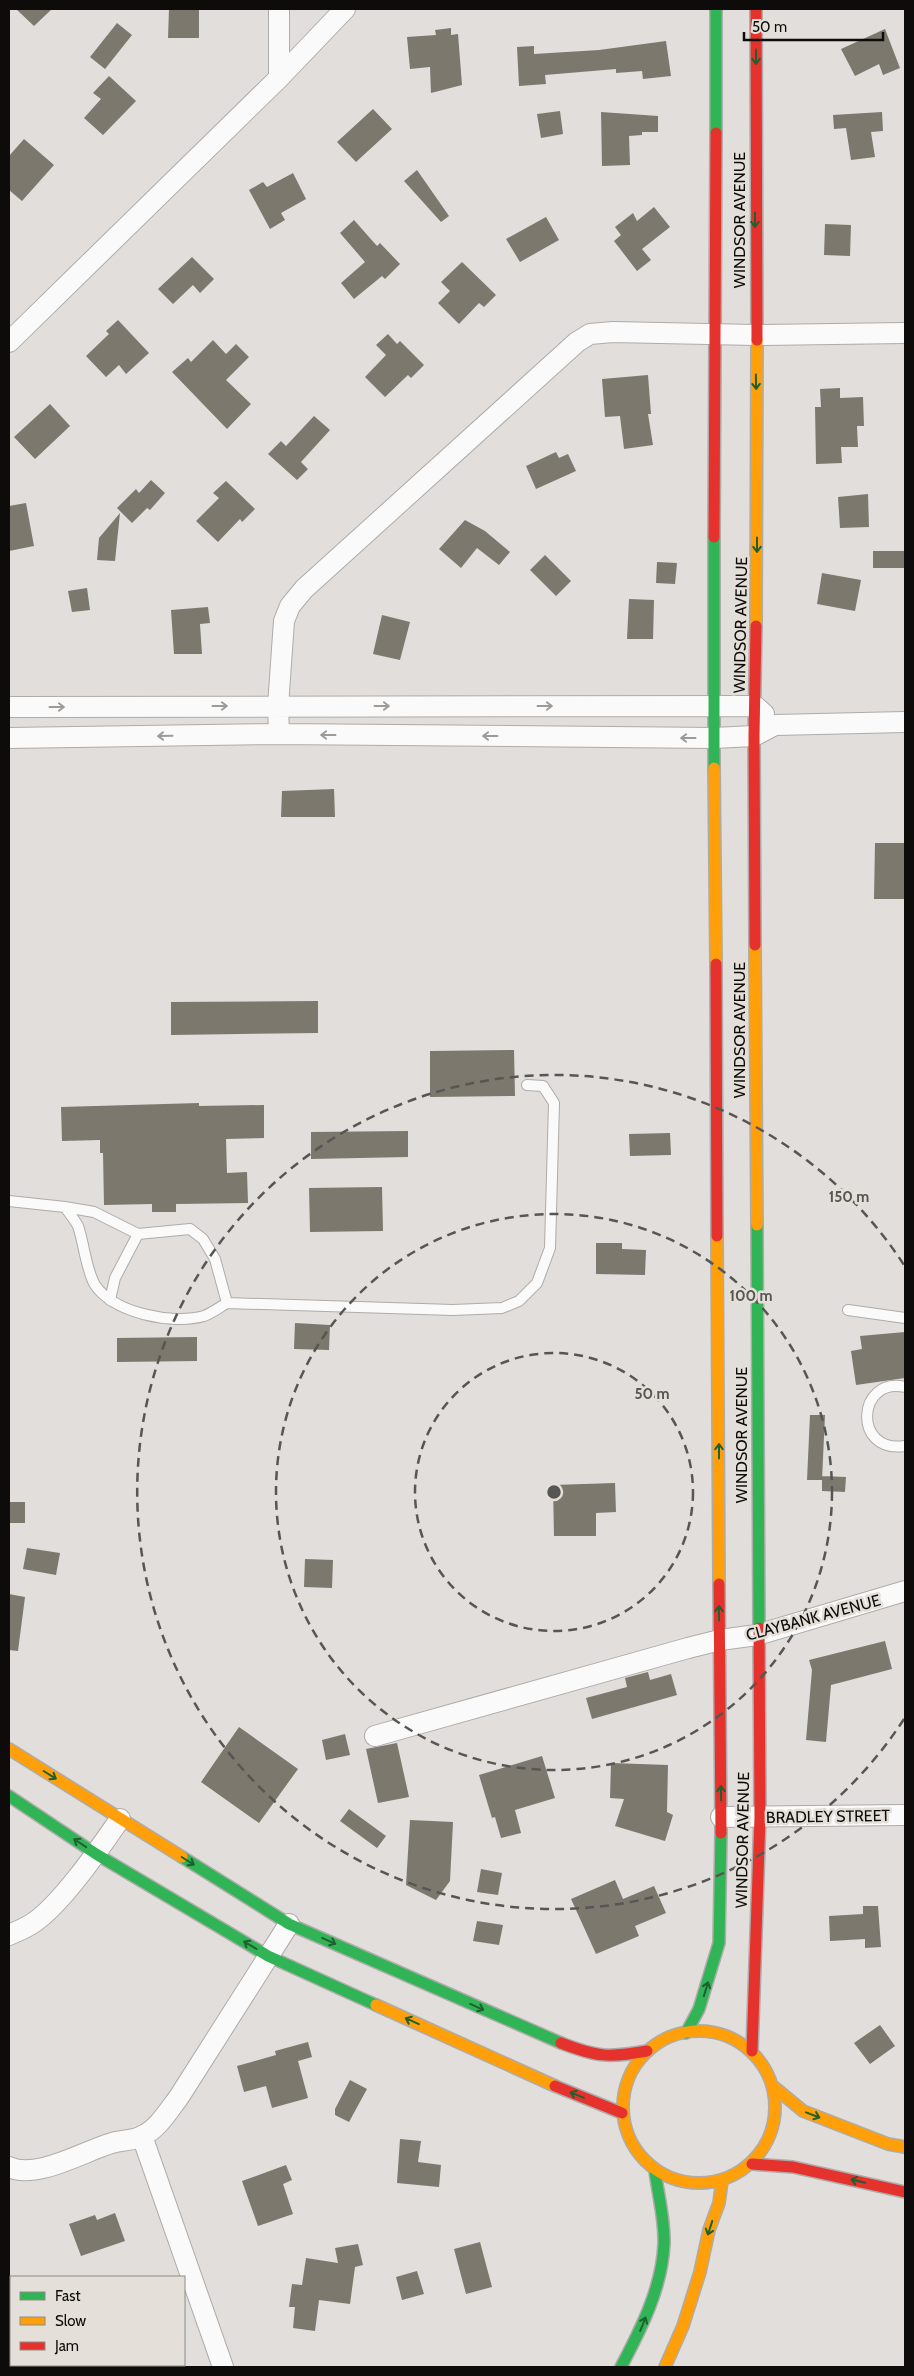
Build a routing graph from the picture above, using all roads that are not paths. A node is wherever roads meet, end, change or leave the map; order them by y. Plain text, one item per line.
1 (279, 9) edge
2 (345, 9) edge
3 (716, 9) edge
4 (756, 9) edge
5 (279, 78) junction
6 (905, 333) edge
7 (715, 335) junction
8 (755, 335) junction
9 (9, 342) edge
10 (278, 706) junction
11 (714, 706) junction
12 (755, 706) junction
13 (9, 707) edge
14 (905, 722) edge
15 (775, 725) junction
16 (279, 734) junction
17 (754, 736) junction
18 (9, 738) edge
19 (714, 738) junction
20 (527, 1085) dead end
21 (9, 1201) edge
22 (65, 1207) junction
23 (138, 1234) junction
24 (110, 1300) junction
25 (227, 1303) junction
26 (848, 1310) dead end
27 (905, 1318) edge
28 (905, 1387) edge
29 (905, 1446) edge
30 (905, 1591) edge
31 (757, 1635) junction
32 (720, 1640) junction
33 (375, 1736) dead end
34 (9, 1748) edge
35 (19, 1755) junction
36 (12, 1768) dead end
37 (9, 1796) edge
38 (905, 1815) edge
39 (721, 1817) junction
40 (760, 1817) junction
41 (120, 1819) junction
42 (96, 1854) junction
43 (289, 1924) junction
44 (9, 1935) edge
45 (268, 1956) junction
46 (686, 2033) junction
47 (647, 2051) junction
48 (752, 2051) junction
49 (774, 2087) junction
50 (622, 2113) junction
51 (142, 2136) junction
52 (905, 2148) edge
53 (752, 2164) junction
54 (9, 2167) edge
55 (655, 2171) junction
56 (722, 2181) junction
57 (905, 2192) edge
58 (223, 2367) edge
59 (621, 2367) edge
60 (665, 2367) edge

1 - 5 street
2 - 5 street
3 - 7 main road, WINDSOR AVENUE
4 -> 8 main road, WINDSOR AVENUE
5 - 9 street
6 - 8 street
7 - 8 street
7 - 10 street
7 - 11 main road, WINDSOR AVENUE
8 -> 12 main road, WINDSOR AVENUE
10 -> 11 street
13 -> 10 street
10 - 16 street
11 - 12 street
11 - 19 main road, WINDSOR AVENUE
12 - 15 street
12 - 17 main road, WINDSOR AVENUE
14 - 15 street
15 - 17 street
16 -> 18 street
19 -> 16 street
17 - 19 street
17 - 31 main road, WINDSOR AVENUE
32 -> 19 main road, WINDSOR AVENUE
20 - 25 lane
21 - 22 lane
22 - 23 lane
22 - 24 lane
23 - 24 lane
23 - 25 lane
24 - 25 lane
26 - 27 lane
28 - 29 lane
30 - 31 street, CLAYBANK AVENUE
31 - 32 street, CLAYBANK AVENUE
31 - 40 main road, WINDSOR AVENUE
32 - 33 street, CLAYBANK AVENUE
39 -> 32 main road, WINDSOR AVENUE
34 - 35 main road
35 - 36 main road
35 -> 41 main road
42 -> 37 main road
38 - 40 street, BRADLEY STREET
39 - 40 street, BRADLEY STREET
46 -> 39 main road, WINDSOR AVENUE
40 - 48 main road, WINDSOR AVENUE
41 - 42 street
41 -> 43 main road
42 - 44 street
45 -> 42 main road
43 - 45 street
43 -> 47 main road
50 -> 45 main road
45 - 51 street
46 - 47 main road
46 - 48 main road
47 - 50 main road
48 - 49 main road
49 -> 52 main road
49 - 53 main road
50 - 55 main road
51 - 54 street
51 - 58 street
53 - 56 main road
57 -> 53 main road
55 - 56 main road
59 -> 55 main road
56 -> 60 main road

